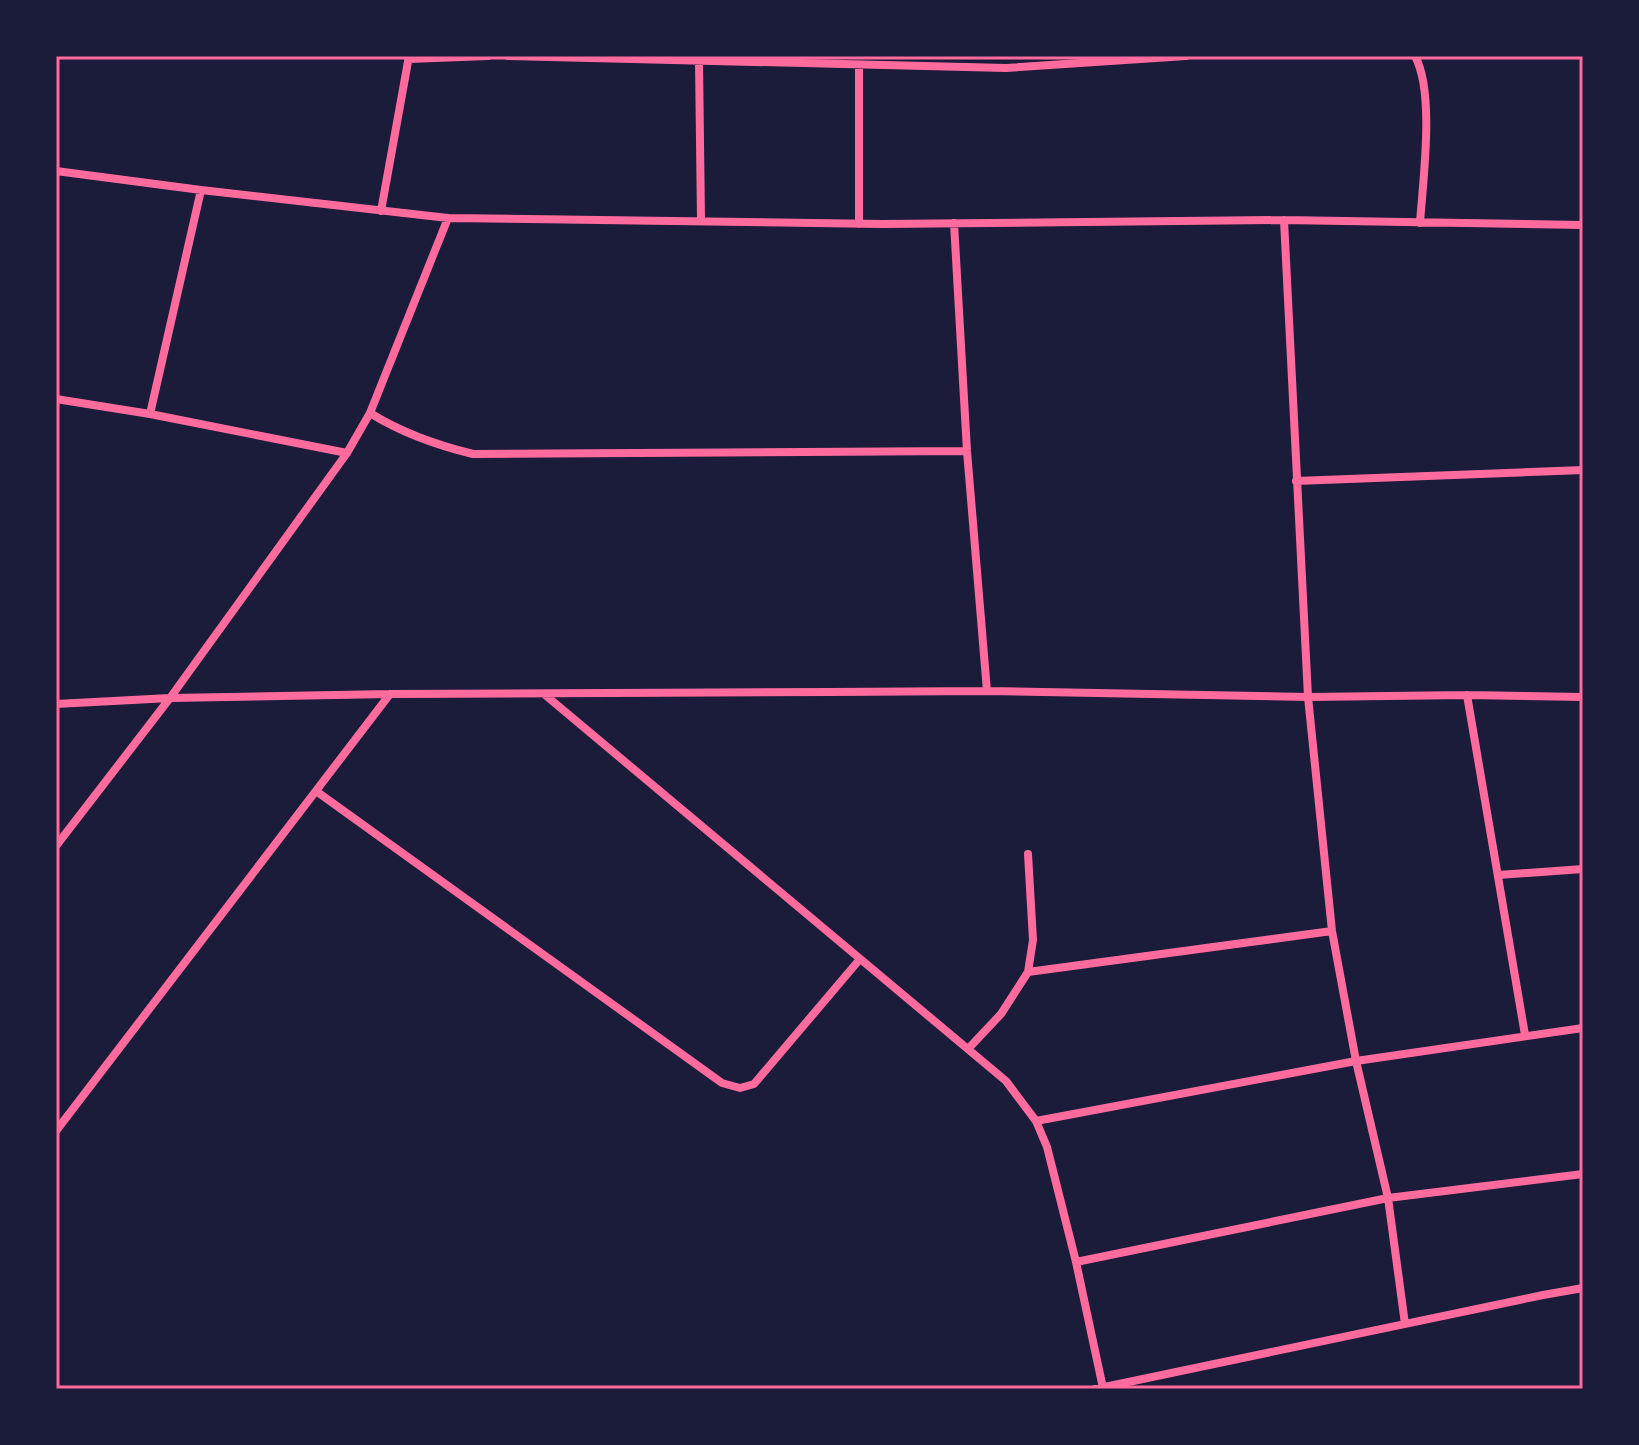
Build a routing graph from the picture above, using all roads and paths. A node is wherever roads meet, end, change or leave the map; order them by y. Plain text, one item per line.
1 (488, 56) edge
2 (508, 56) edge
3 (920, 56) edge
4 (973, 56) edge
5 (1178, 56) edge
6 (1186, 56) edge
7 (1415, 56) edge
8 (409, 57) edge
9 (1117, 58) edge
10 (699, 61) junction
11 (1040, 61) edge
12 (859, 65) junction
13 (920, 66) junction
14 (973, 67) junction
15 (56, 171) edge
16 (201, 190) junction
17 (381, 211) junction
18 (448, 218) junction
19 (1284, 220) junction
20 (701, 221) junction
21 (954, 223) junction
22 (1420, 223) junction
23 (859, 224) junction
24 (1583, 225) edge
25 (56, 399) edge
26 (370, 413) junction
27 (150, 414) junction
28 (967, 451) junction
29 (347, 453) junction
30 (1583, 470) edge
31 (1296, 481) junction
32 (987, 691) junction
33 (543, 693) junction
34 (390, 694) junction
35 (1467, 695) junction
36 (1308, 697) junction
37 (1583, 697) edge
38 (170, 698) junction
39 (56, 704) edge
40 (316, 791) junction
41 (56, 846) edge
42 (1028, 854) dead end
43 (1583, 869) edge
44 (1498, 875) junction
45 (1332, 931) junction
46 (860, 959) junction
47 (1028, 972) junction
48 (1583, 1028) edge
49 (1525, 1035) junction
50 (968, 1049) junction
51 (1356, 1061) junction
52 (1036, 1121) junction
53 (56, 1131) edge
54 (1583, 1174) edge
55 (1388, 1198) junction
56 (1076, 1262) junction
57 (1583, 1288) edge
58 (1405, 1324) junction
59 (1099, 1388) edge

1 - 8 street
2 - 10 street
3 - 13 street
4 - 14 street
5 - 6 street
5 - 9 street
7 - 22 street
8 - 17 street
9 - 11 street
10 - 12 street
10 - 20 street
11 - 14 street
12 - 13 street
12 - 23 street
13 - 14 street
15 - 16 street
16 - 17 street
16 - 27 street
17 - 18 street
18 - 20 street
18 - 26 street
19 - 21 street
19 - 22 street
19 - 31 street
20 - 23 street
21 - 23 street
21 - 28 street
22 - 24 street
25 - 27 street
26 - 28 street
26 - 29 street
27 - 29 street
28 - 32 street
29 - 38 street
30 - 31 street
31 - 36 street
32 - 33 street
32 - 36 street
33 - 34 street
33 - 46 street
34 - 38 street
34 - 40 street
35 - 36 street
35 - 37 street
35 - 44 street
36 - 45 street
38 - 39 street
38 - 41 street
40 - 46 street
40 - 53 street
42 - 47 street
43 - 44 street
44 - 49 street
45 - 47 street
45 - 51 street
46 - 50 street
47 - 50 street
48 - 49 street
49 - 51 street
50 - 52 street
51 - 52 street
51 - 55 street
52 - 56 street
54 - 55 street
55 - 56 street
55 - 58 street
56 - 59 street
57 - 58 street
58 - 59 street

